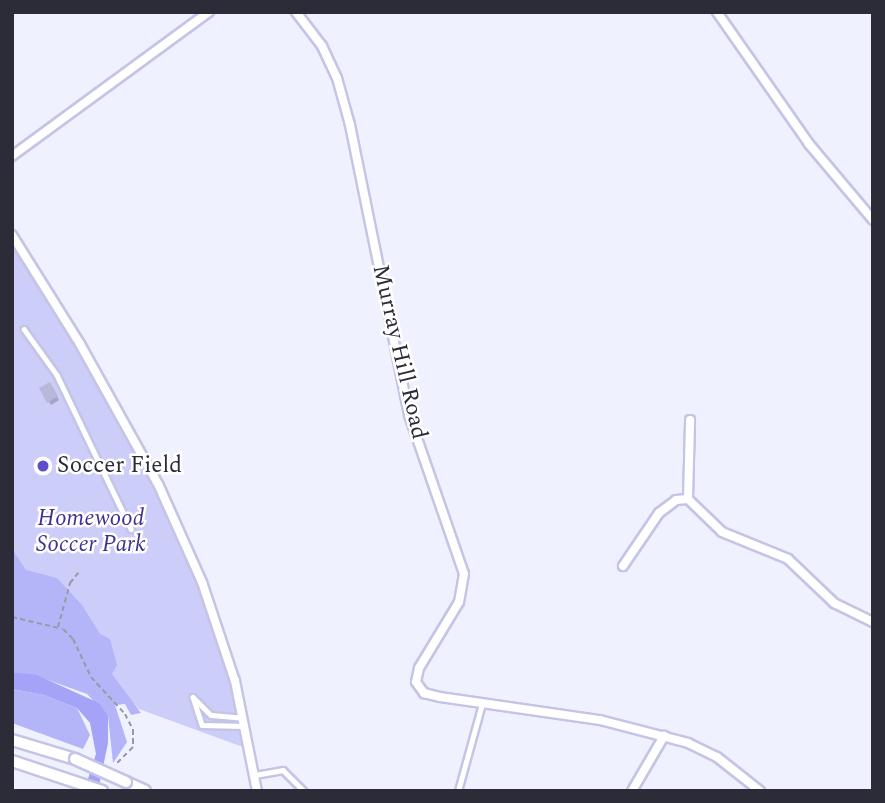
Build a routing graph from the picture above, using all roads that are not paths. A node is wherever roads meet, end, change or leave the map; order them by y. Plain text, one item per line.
1 (209, 12) edge
2 (296, 12) edge
3 (718, 12) edge
4 (12, 156) edge
5 (873, 220) edge
6 (12, 235) edge
7 (24, 328) dead end
8 (690, 420) dead end
9 (688, 499) junction
10 (131, 529) dead end
11 (623, 566) dead end
12 (873, 622) edge
13 (482, 702) junction
14 (244, 722) junction
15 (664, 736) junction
16 (12, 740) edge
17 (12, 761) edge
18 (255, 775) junction
19 (102, 791) edge
20 (145, 791) edge
21 (257, 791) edge
22 (304, 791) edge
23 (458, 791) edge
24 (632, 791) edge
25 (760, 791) edge

1 - 4 street
2 - 13 street, Murray Hill Road
3 - 5 street
6 - 14 street
7 - 10 lane
8 - 9 street
9 - 11 street
9 - 12 street
13 - 15 street, Murray Hill Road
13 - 23 lane
14 - 14 lane
14 - 18 street
15 - 24 street
15 - 25 street, Murray Hill Road
16 - 20 main road, bridge
17 - 19 main road
18 - 21 street
18 - 22 lane

